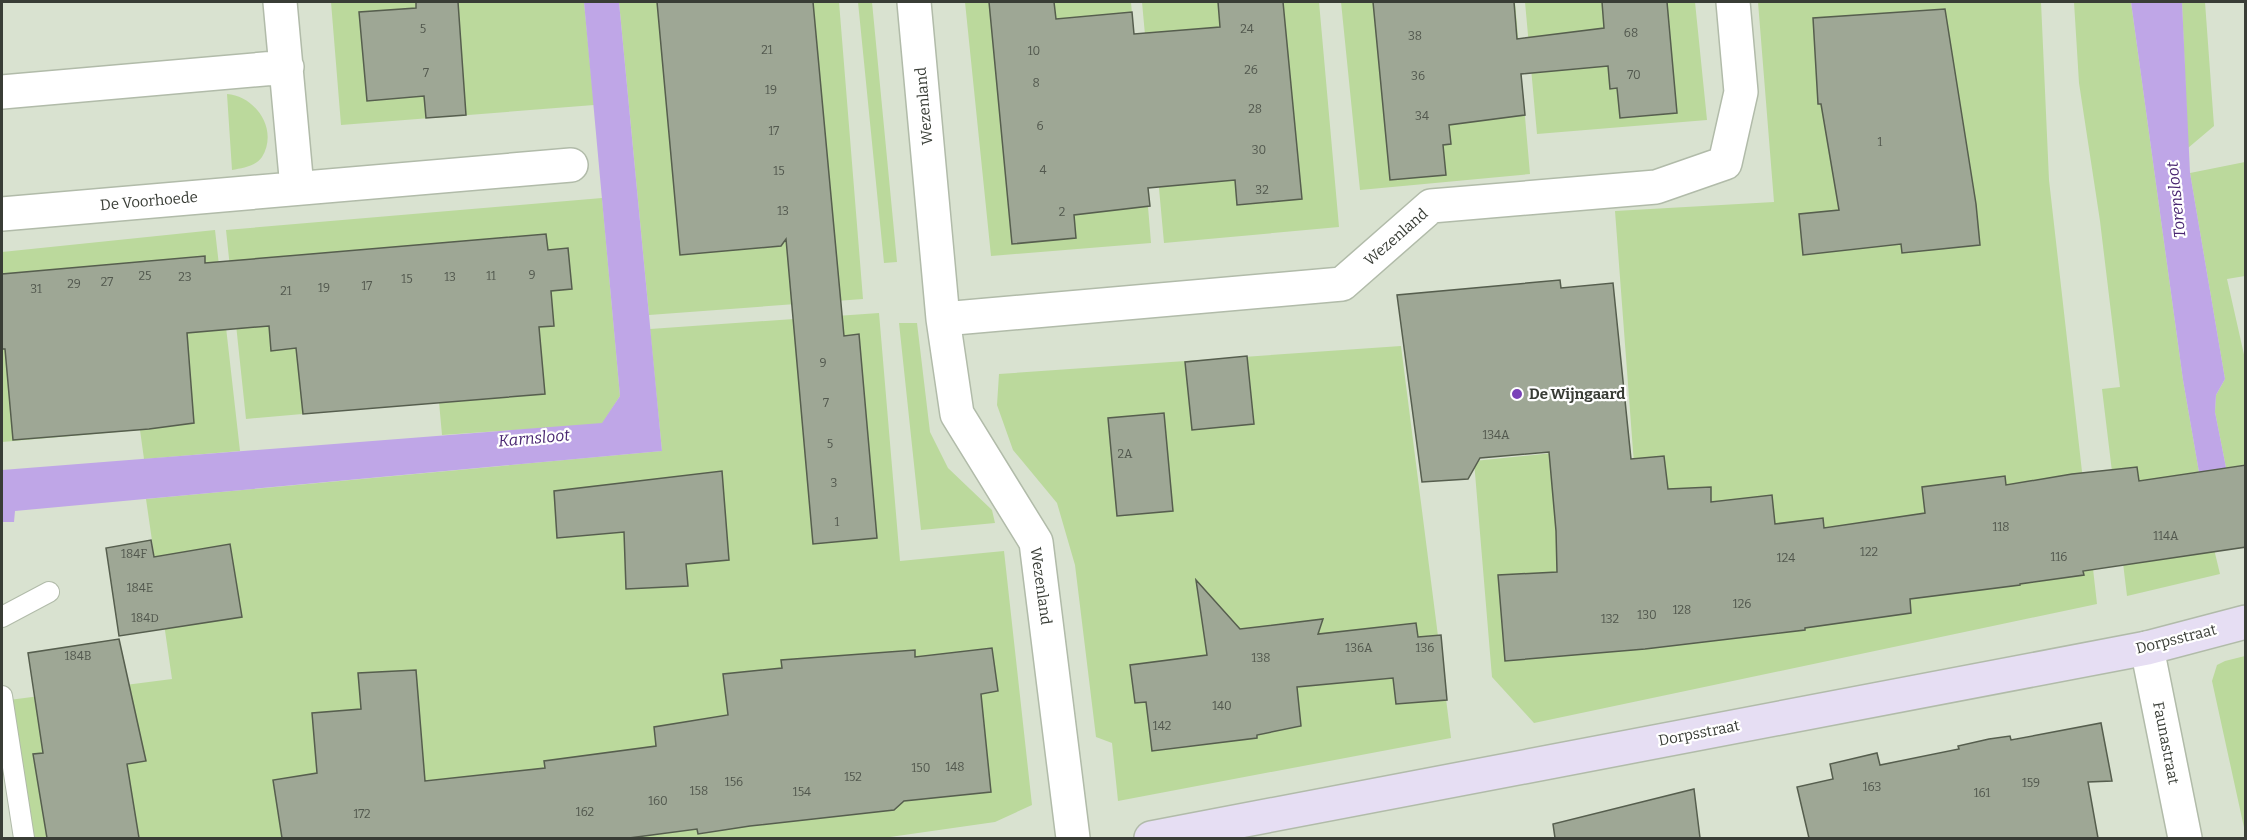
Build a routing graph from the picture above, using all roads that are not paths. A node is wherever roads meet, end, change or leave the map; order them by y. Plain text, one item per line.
1 (280, 2) edge
2 (914, 2) edge
3 (1733, 2) edge
4 (287, 68) junction
5 (2, 92) edge
6 (571, 165) dead end
7 (297, 188) junction
8 (2, 214) edge
9 (943, 319) junction
10 (49, 592) dead end
11 (2, 617) edge
12 (2246, 622) edge
13 (2147, 648) junction
14 (2, 696) edge
15 (24, 838) edge
16 (1073, 838) edge
17 (1151, 838) edge
18 (2185, 838) edge

1 - 4 street
2 - 9 street, Wezenland
3 - 9 street, Wezenland
4 - 5 street
4 - 7 street
6 - 7 street, De Voorhoede
7 - 8 street, De Voorhoede
9 - 16 street, Wezenland
10 - 11 lane
12 - 13 street, Dorpsstraat
13 - 17 street, Dorpsstraat
13 - 18 street, Faunastraat
14 - 15 lane

